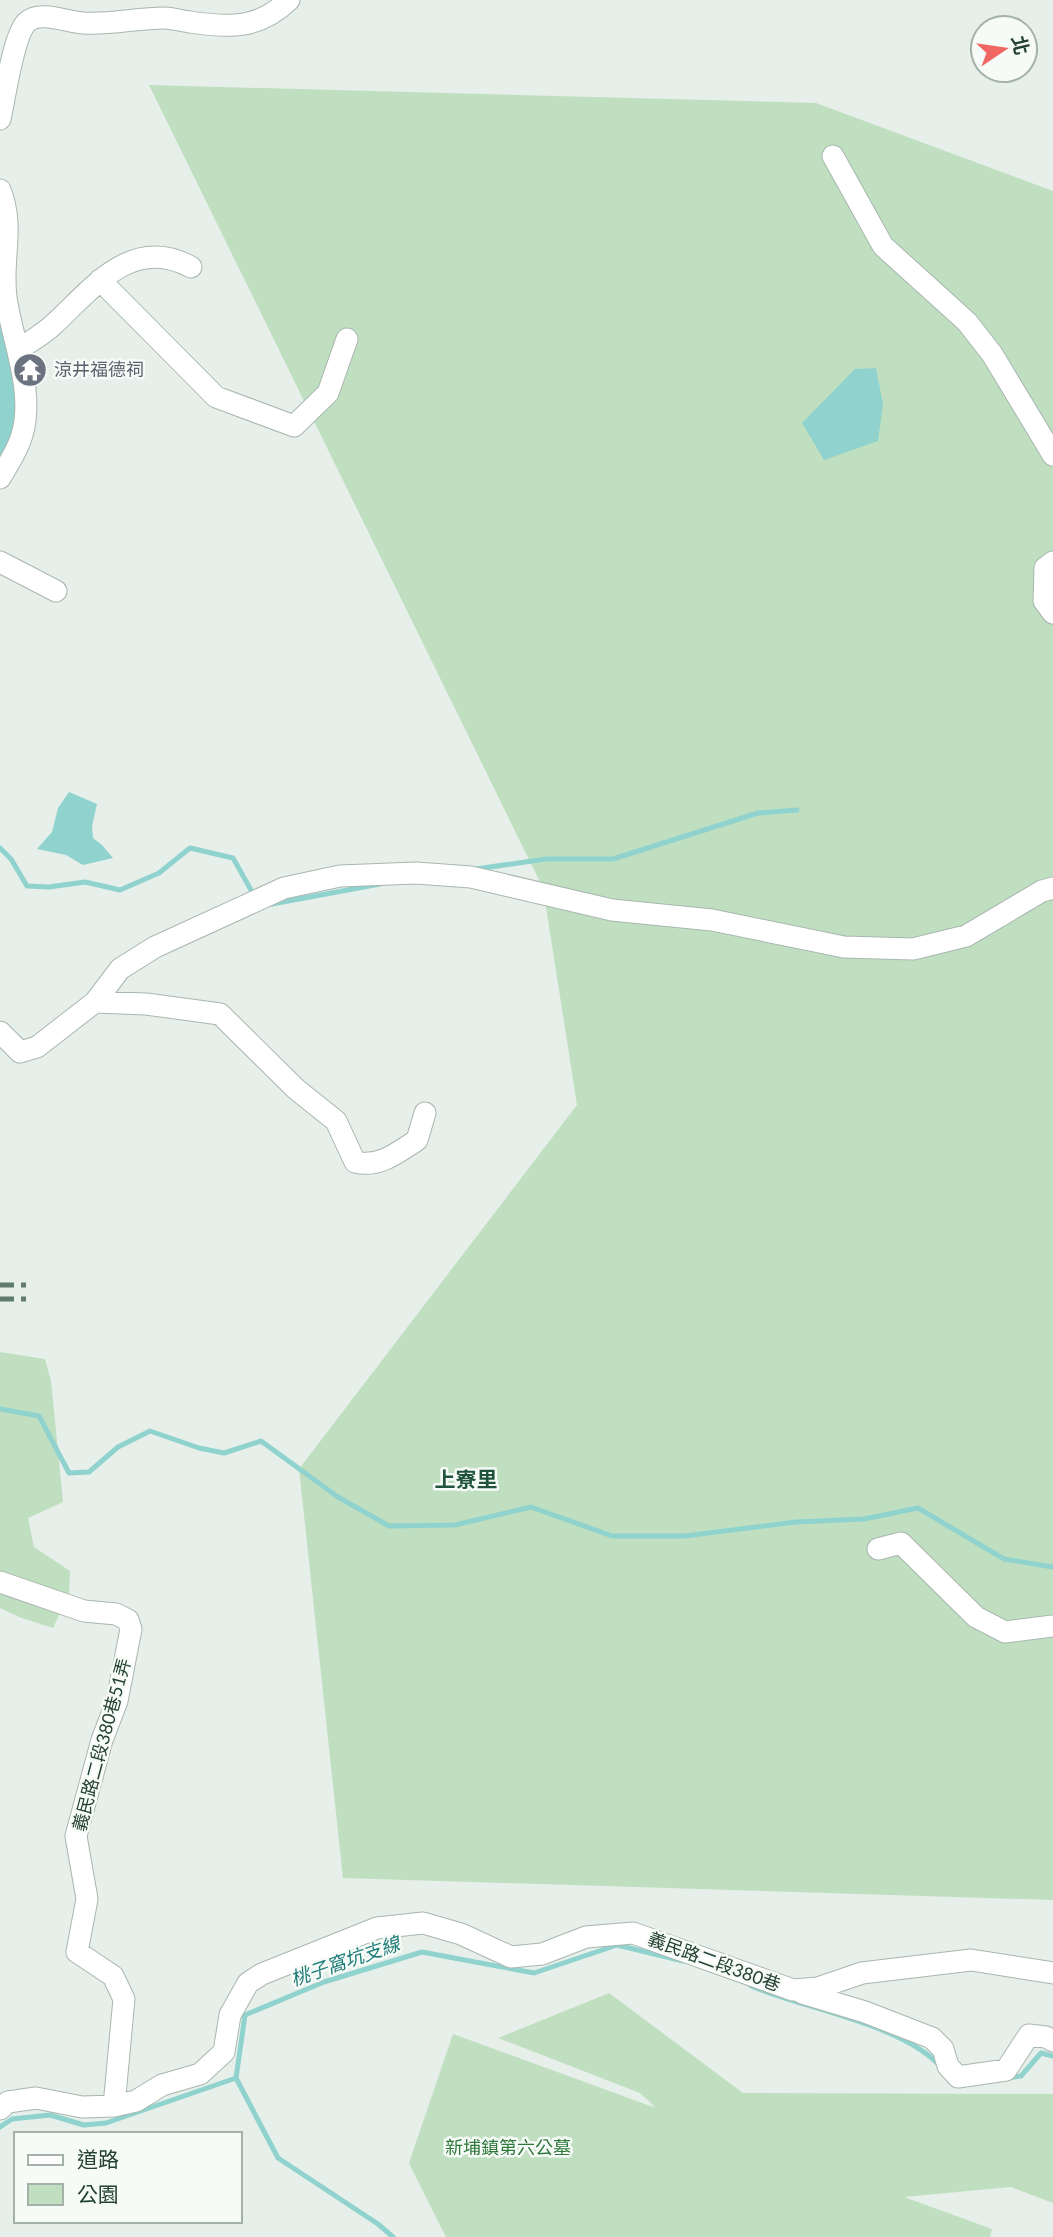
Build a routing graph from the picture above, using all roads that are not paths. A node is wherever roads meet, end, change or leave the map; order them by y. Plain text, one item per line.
1 (289, 0) edge
2 (0, 119) edge
3 (833, 156) dead end
4 (0, 190) edge
5 (191, 267) dead end
6 (100, 280) junction
7 (347, 339) dead end
8 (19, 349) junction
9 (1053, 455) edge
10 (0, 478) edge
11 (0, 562) edge
12 (1053, 562) edge
13 (56, 590) dead end
14 (1053, 613) edge
15 (1053, 888) edge
16 (95, 1002) junction
17 (0, 1032) edge
18 (425, 1113) dead end
19 (878, 1549) dead end
20 (0, 1582) edge
21 (1053, 1626) edge
22 (1053, 1973) edge
23 (793, 1990) junction
24 (1053, 2041) edge
25 (114, 2106) junction
26 (0, 2109) edge

1 - 2 lane
3 - 9 lane
4 - 8 lane
5 - 6 lane
6 - 7 lane
6 - 8 lane
8 - 10 lane
11 - 13 lane
12 - 14 lane
15 - 16 lane
16 - 17 lane
16 - 18 lane
19 - 21 lane
20 - 25 lane, 義民路二段380巷51弄
22 - 23 lane, 義民路二段380巷
23 - 24 lane
23 - 25 lane, 義民路二段380巷
25 - 26 lane, 義民路二段380巷

